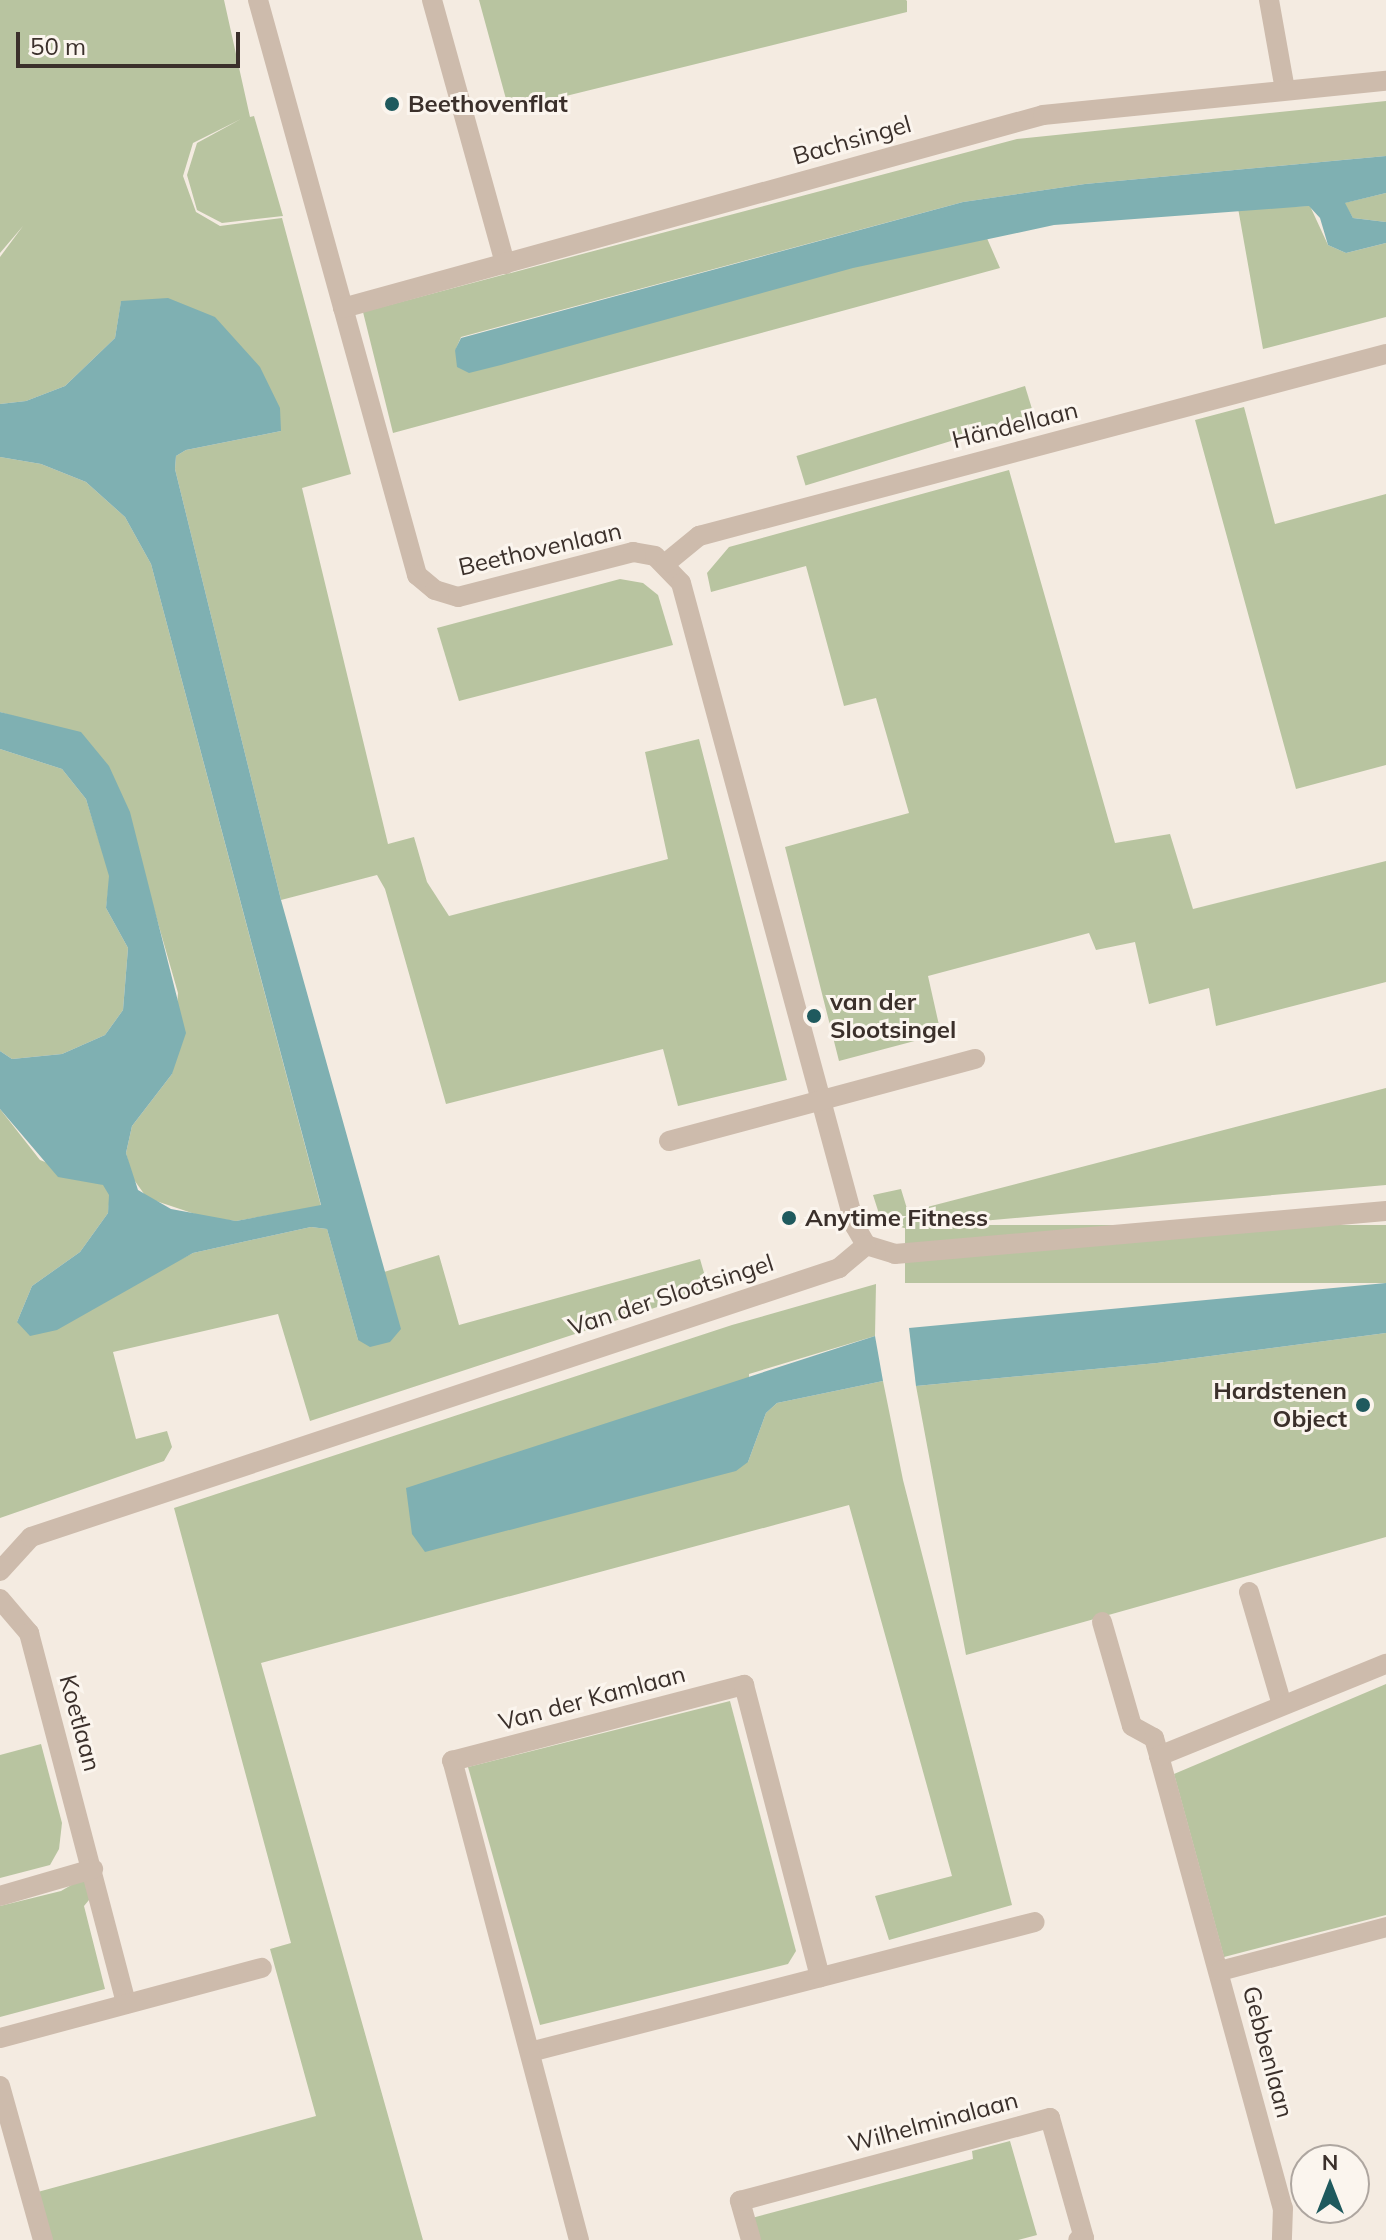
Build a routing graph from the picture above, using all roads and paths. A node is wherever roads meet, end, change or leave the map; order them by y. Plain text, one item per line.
1 (258, 0) edge
2 (432, 0) edge
3 (1269, 0) edge
4 (1386, 81) edge
5 (1285, 90) junction
6 (505, 264) junction
7 (343, 308) junction
8 (1386, 354) edge
9 (666, 563) junction
10 (975, 1059) dead end
11 (820, 1100) junction
12 (669, 1141) dead end
13 (1386, 1211) edge
14 (866, 1245) junction
15 (0, 1571) edge
16 (1249, 1592) dead end
17 (0, 1599) edge
18 (1102, 1622) dead end
19 (1386, 1664) edge
20 (1282, 1705) junction
21 (1159, 1756) junction
22 (93, 1869) junction
23 (0, 1896) edge
24 (1035, 1922) dead end
25 (1384, 1932) edge
26 (262, 1968) dead end
27 (1220, 1971) junction
28 (820, 1977) junction
29 (126, 2004) junction
30 (0, 2038) edge
31 (530, 2052) junction
32 (0, 2086) edge
33 (43, 2240) edge
34 (579, 2240) edge
35 (751, 2240) edge
36 (1078, 2240) edge
37 (1282, 2240) edge

1 - 7 street, Beethovenlaan
2 - 6 street
3 - 5 street
4 - 5 street, Bachsingel
5 - 6 street, Bachsingel
6 - 7 street, Bachsingel
7 - 9 street, Beethovenlaan
8 - 9 street, Händellaan
9 - 11 street
10 - 11 street
11 - 12 street
11 - 14 street
13 - 14 street
14 - 15 street, Van der Slootsingel
16 - 20 street
17 - 22 street, Koetlaan
18 - 21 street, Gebbenlaan
19 - 20 street
20 - 21 street
21 - 27 street, Gebbenlaan
22 - 23 street
22 - 29 street, Koetlaan
24 - 28 street
25 - 27 street, Gebbenlaan
26 - 29 street
27 - 37 street, Gebbenlaan
28 - 31 street
28 - 31 street, Van der Kamlaan
29 - 30 street
31 - 34 street, Van der Kamlaan
32 - 33 street
35 - 36 street, Wilhelminalaan

